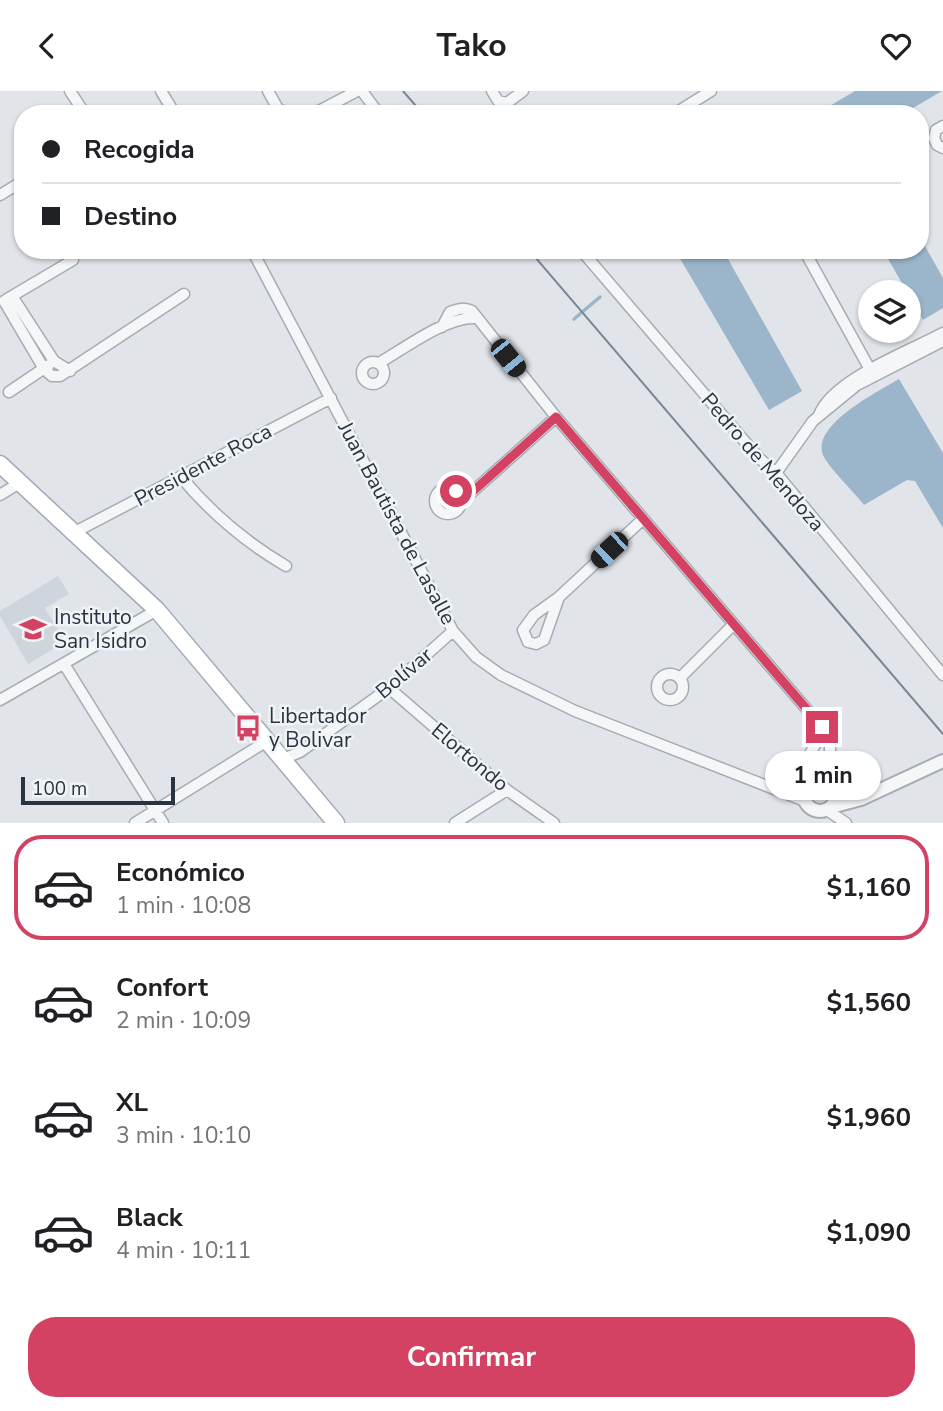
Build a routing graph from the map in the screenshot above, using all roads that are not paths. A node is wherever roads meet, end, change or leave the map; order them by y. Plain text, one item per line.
1 (356, 91) edge
2 (492, 91) edge
3 (523, 91) edge
4 (687, 91) edge
5 (711, 91) edge
6 (693, 102) junction
7 (330, 105) edge
8 (688, 105) edge
9 (943, 125) edge
10 (943, 148) edge
11 (257, 259) edge
12 (588, 259) edge
13 (809, 259) edge
14 (72, 260) dead end
15 (184, 294) dead end
16 (5, 300) edge
17 (943, 333) edge
18 (39, 338) junction
19 (943, 341) edge
20 (29, 344) junction
21 (54, 361) junction
22 (379, 363) dead end
23 (44, 369) junction
24 (70, 370) junction
25 (872, 374) junction
26 (9, 392) dead end
27 (331, 398) junction
28 (556, 417) junction
29 (0, 464) edge
30 (776, 473) junction
31 (181, 477) junction
32 (22, 482) junction
33 (0, 495) edge
34 (461, 502) dead end
35 (643, 519) junction
36 (75, 532) junction
37 (286, 566) dead end
38 (559, 597) junction
39 (157, 610) junction
40 (733, 625) junction
41 (453, 631) junction
42 (64, 664) junction
43 (943, 675) edge
44 (680, 678) dead end
45 (389, 688) junction
46 (0, 700) edge
47 (822, 727) junction
48 (267, 741) junction
49 (284, 759) junction
50 (943, 761) edge
51 (833, 788) junction
52 (507, 789) junction
53 (806, 792) junction
54 (862, 799) junction
55 (155, 811) junction
56 (821, 812) edge
57 (135, 823) edge
58 (163, 823) edge
59 (336, 823) edge
60 (455, 823) edge
61 (554, 823) edge
62 (846, 823) edge

1 - 7 street
2 - 3 street
4 - 6 street
5 - 6 street
6 - 8 street
9 - 10 street
11 - 27 street, Juan Bautista de Lasalle
12 - 30 street, Pedro de Mendoza
13 - 25 street
14 - 16 street
15 - 24 street
16 - 18 street
16 - 20 street
17 - 25 street
18 - 20 street
18 - 21 street
19 - 25 street
20 - 23 street
21 - 23 street
21 - 24 street
22 - 28 street
23 - 24 street
23 - 26 street
25 - 30 street
27 - 31 street, Presidente Roca
27 - 41 street, Juan Bautista de Lasalle
28 - 34 street
28 - 35 street
29 - 32 main road
30 - 43 street, Pedro de Mendoza
31 - 36 street, Presidente Roca
31 - 37 street
32 - 33 street
32 - 36 main road
35 - 38 street
35 - 40 street
36 - 39 main road
38 - 38 street
39 - 42 street
39 - 48 main road
40 - 44 street
40 - 47 street
41 - 45 street, Bolívar
41 - 53 street, Juan Bautista de Lasalle
42 - 46 street
42 - 55 street
45 - 49 street, Bolívar
45 - 52 street, Elortondo
47 - 51 street
47 - 53 street
48 - 49 main road
48 - 55 street
49 - 59 main road
50 - 54 street
51 - 53 street
51 - 54 street
51 - 56 street
52 - 60 street
52 - 61 street, Elortondo
53 - 56 street
54 - 56 street
55 - 57 street
55 - 58 street
56 - 62 street

